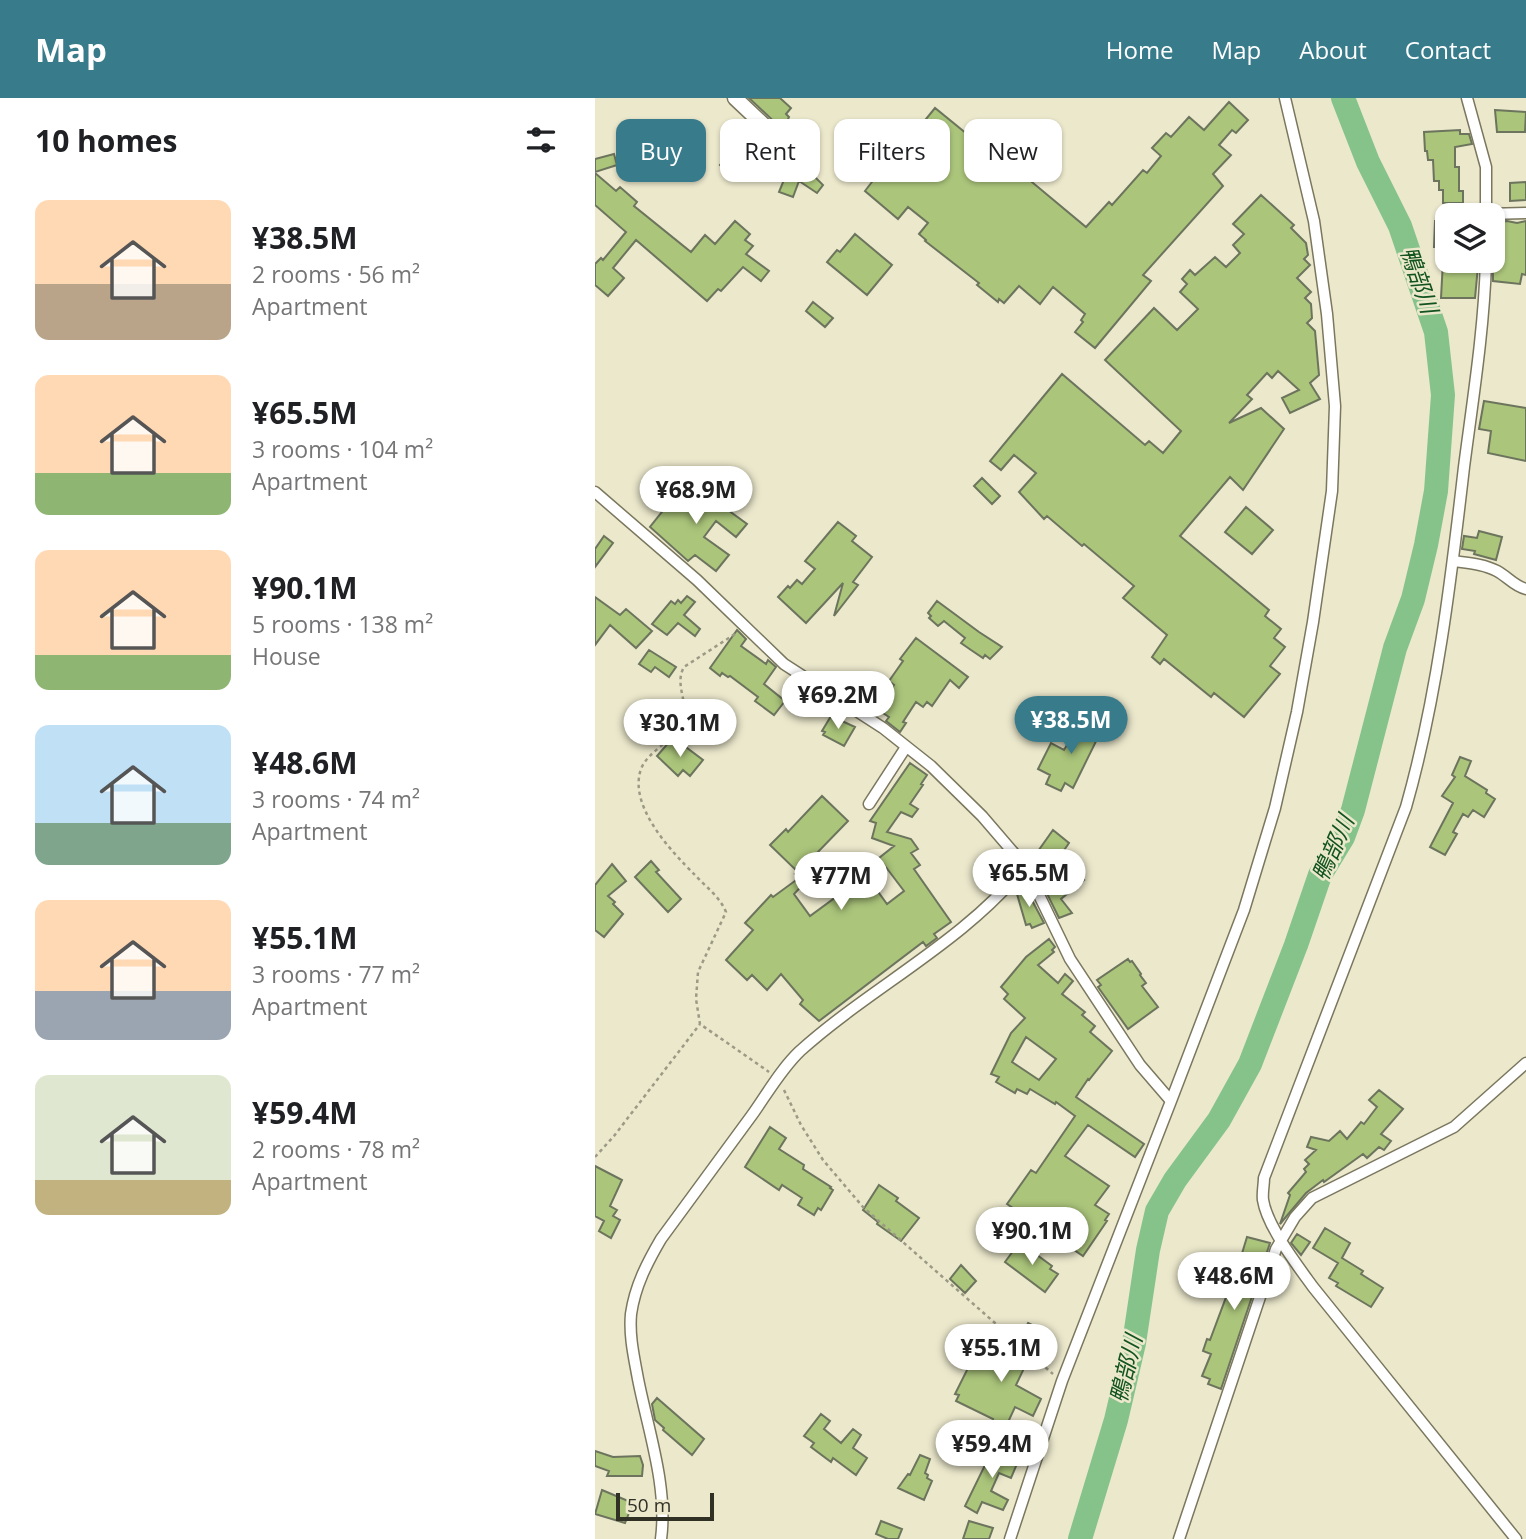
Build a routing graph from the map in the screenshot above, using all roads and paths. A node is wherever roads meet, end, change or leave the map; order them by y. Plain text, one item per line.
1 (735, 98) edge
2 (1285, 98) edge
3 (1467, 98) edge
4 (757, 119) edge
5 (1486, 203) edge
6 (1526, 213) edge
7 (1505, 214) edge
8 (1485, 273) edge
9 (595, 492) edge
10 (1453, 561) junction
11 (1526, 589) edge
12 (746, 626) junction
13 (907, 747) junction
14 (869, 804) dead end
15 (1025, 866) junction
16 (700, 1024) junction
17 (1526, 1063) edge
18 (778, 1078) junction
19 (1171, 1101) junction
20 (595, 1157) edge
21 (1281, 1238) junction
22 (1062, 1381) junction
23 (661, 1539) edge
24 (1010, 1539) edge
25 (1179, 1539) edge
26 (1516, 1539) edge

1 - 4 street
2 - 19 street
3 - 5 street
6 - 7 street
8 - 10 street
9 - 12 street
10 - 11 street
10 - 21 street
12 - 13 street
12 - 16 path
13 - 14 street
13 - 15 street
15 - 18 street
15 - 19 street
16 - 18 path
16 - 20 path
17 - 21 street
18 - 22 path
18 - 23 street
19 - 22 street
21 - 25 street
21 - 26 street
22 - 24 street

